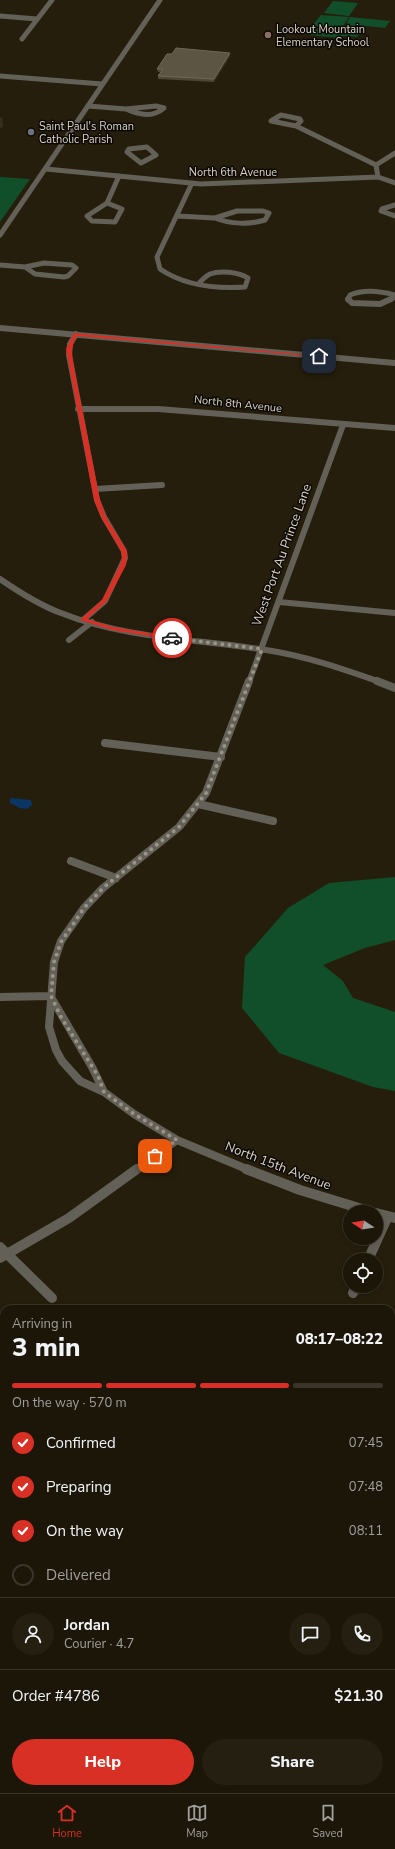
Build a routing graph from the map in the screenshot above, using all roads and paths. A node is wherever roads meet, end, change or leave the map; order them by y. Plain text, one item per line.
1 (52, 0) edge
2 (160, 0) edge
3 (0, 16) edge
4 (38, 19) junction
5 (22, 39) dead end
6 (0, 76) edge
7 (102, 84) junction
8 (88, 106) junction
9 (126, 109) junction
10 (296, 126) junction
11 (395, 153) edge
12 (141, 163) junction
13 (376, 165) junction
14 (46, 169) junction
15 (119, 176) junction
16 (378, 177) junction
17 (140, 178) junction
18 (192, 183) junction
19 (395, 183) edge
20 (107, 203) junction
21 (395, 205) edge
22 (177, 216) junction
23 (395, 216) edge
24 (215, 218) junction
25 (0, 235) edge
26 (0, 265) edge
27 (25, 267) junction
28 (201, 285) junction
29 (395, 296) edge
30 (0, 328) edge
31 (76, 334) junction
32 (395, 363) edge
33 (78, 409) junction
34 (343, 425) junction
35 (395, 428) edge
36 (162, 485) dead end
37 (95, 489) junction
38 (0, 579) edge
39 (279, 602) junction
40 (395, 613) edge
41 (83, 620) junction
42 (92, 622) junction
43 (69, 640) dead end
44 (262, 649) junction
45 (395, 688) edge
46 (105, 742) dead end
47 (221, 756) junction
48 (198, 804) junction
49 (273, 821) dead end
50 (71, 861) dead end
51 (116, 878) junction
52 (51, 996) junction
53 (0, 997) edge
54 (104, 1092) junction
55 (177, 1140) junction
56 (349, 1205) edge
57 (391, 1217) edge
58 (0, 1247) edge
59 (372, 1253) edge
60 (4, 1256) edge
61 (52, 1298) dead end

1 - 4 street
2 - 7 street
3 - 4 street
4 - 5 street
6 - 7 street
7 - 8 street
8 - 9 street
8 - 14 street
9 - 9 street
10 - 10 street
10 - 13 street
11 - 13 street
12 - 12 street
12 - 17 street
13 - 16 street
14 - 15 street, North 6th Avenue
14 - 25 street
15 - 17 street, North 6th Avenue
15 - 20 street
16 - 18 street, North 6th Avenue
16 - 19 street, North 6th Avenue
17 - 18 street, North 6th Avenue
18 - 22 street
20 - 20 street
21 - 23 street
22 - 24 street
22 - 28 street
24 - 24 street
26 - 27 street
27 - 27 street
28 - 28 street
29 - 29 street
30 - 31 street
31 - 32 street
31 - 33 street
33 - 34 street, North 8th Avenue
33 - 37 street
34 - 35 street, North 8th Avenue
34 - 39 street, West Port Au Prince Lane
36 - 37 street
37 - 41 street
38 - 41 street
39 - 40 street
39 - 44 street, West Port Au Prince Lane
41 - 42 street
42 - 43 street
42 - 44 street
44 - 45 street
44 - 47 street, West Port Au Prince Lane
46 - 47 street
47 - 48 street, West Port Au Prince Lane
48 - 49 street
48 - 51 street, West Port Au Prince Lane
50 - 51 street
51 - 52 street, West Port Au Prince Lane
52 - 53 street
52 - 54 street
52 - 54 street, West Port Au Prince Lane
54 - 55 street, West Port Au Prince Lane
55 - 56 street, North 15th Avenue
55 - 60 street
57 - 59 street
58 - 60 street
60 - 61 street

